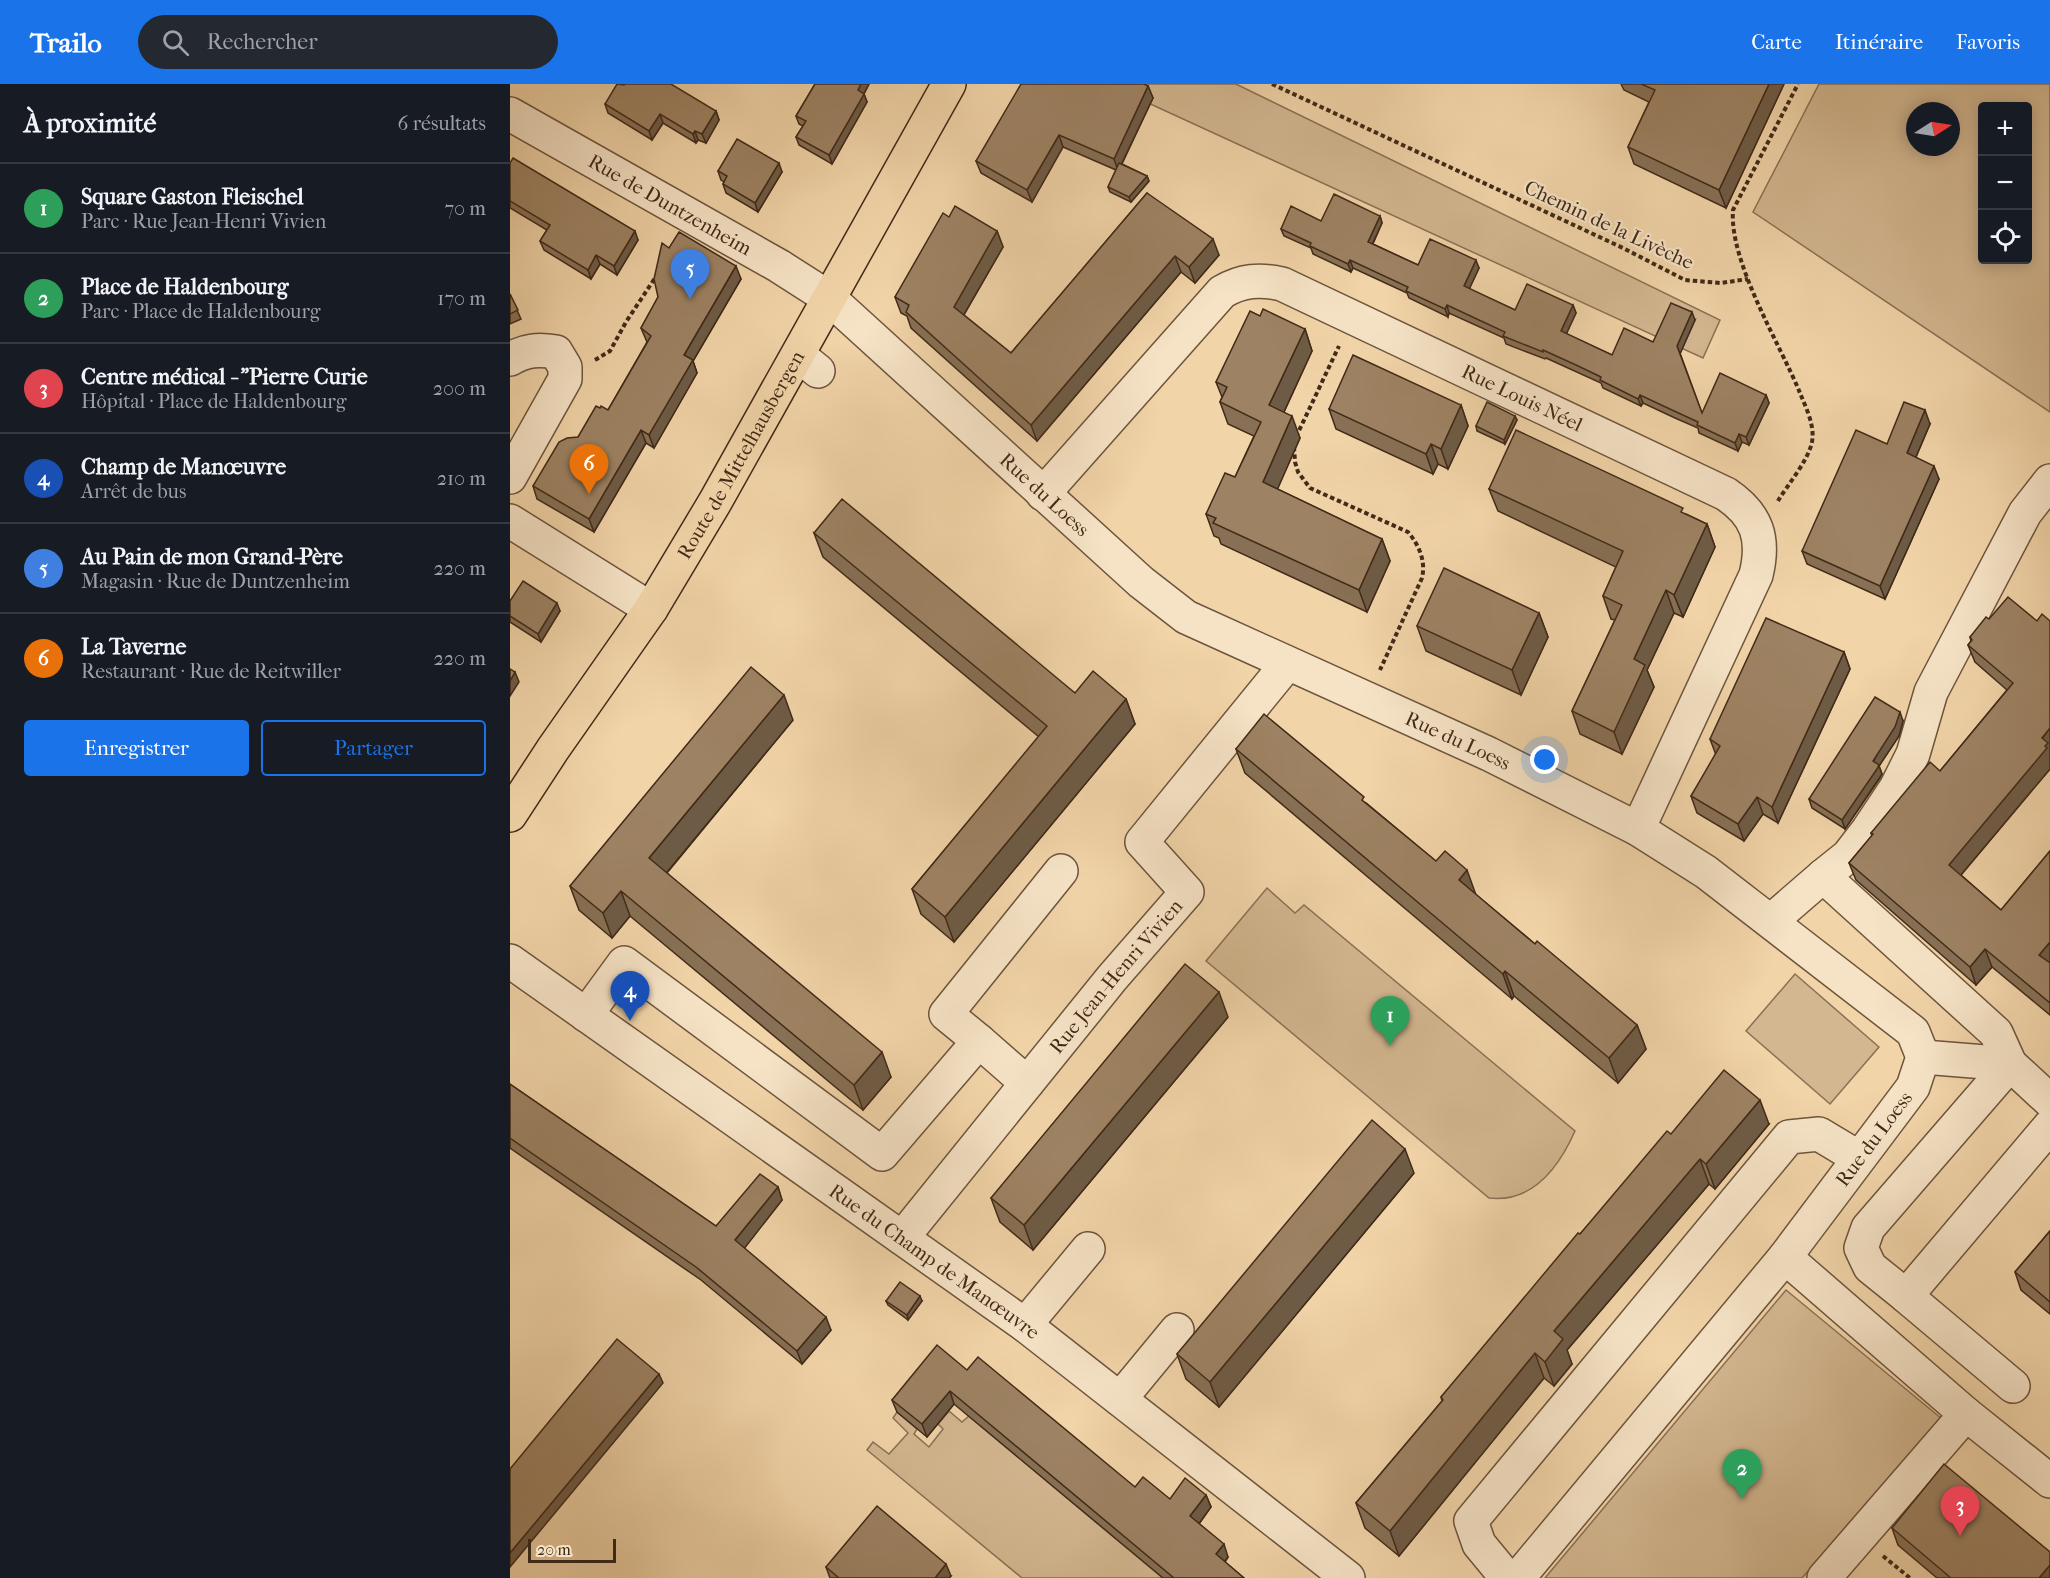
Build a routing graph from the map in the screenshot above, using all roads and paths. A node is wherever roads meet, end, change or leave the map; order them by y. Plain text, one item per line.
1 (949, 84) edge
2 (1272, 84) edge
3 (1798, 84) edge
4 (510, 114) edge
5 (658, 275) edge
6 (1748, 279) junction
7 (829, 298) junction
8 (1353, 317) junction
9 (510, 358) edge
10 (565, 367) junction
11 (510, 477) edge
12 (2050, 481) edge
13 (1042, 494) junction
14 (510, 521) edge
15 (1758, 532) junction
16 (651, 609) junction
17 (1287, 664) junction
18 (1369, 699) junction
19 (510, 815) edge
20 (1638, 828) junction
21 (1061, 871) dead end
22 (1823, 876) junction
23 (1771, 921) junction
24 (510, 961) edge
25 (586, 1015) junction
26 (979, 1041) junction
27 (1923, 1057) junction
28 (2010, 1064) junction
29 (1028, 1083) junction
30 (2050, 1101) edge
31 (2050, 1125) edge
32 (1859, 1158) junction
33 (902, 1238) junction
34 (1088, 1249) dead end
35 (1785, 1257) junction
36 (1906, 1296) junction
37 (1025, 1325) junction
38 (1177, 1330) dead end
39 (2013, 1386) dead end
40 (1120, 1399) junction
41 (1966, 1414) junction
42 (2050, 1481) edge
43 (1348, 1578) edge
44 (1507, 1578) edge
45 (1518, 1578) edge
46 (1824, 1578) edge

1 - 7 main road, Route de Mittelhausbergen
2 - 6 path, Chemin de la Livèche
3 - 6 path
4 - 7 street, Rue de Duntzenheim
5 - 10 path
6 - 15 path
7 - 13 street, Rue du Loess
7 - 16 main road, Route de Mittelhausbergen
8 - 13 street, Rue Louis Néel
8 - 15 street, Rue Louis Néel
8 - 18 path
9 - 10 street
10 - 11 street
12 - 22 street
13 - 17 street, Rue du Loess
14 - 16 street
15 - 20 street, Rue Louis Néel
16 - 19 main road, Route de Mittelhausbergen
17 - 18 street, Rue du Loess
17 - 29 street, Rue Jean-Henri Vivien
18 - 20 street, Rue du Loess
20 - 23 street, Rue du Loess
21 - 26 street
22 - 23 street
22 - 28 street
23 - 27 street, Rue du Loess
24 - 25 street, Rue du Champ de Manœuvre
25 - 26 street
25 - 33 street, Rue du Champ de Manœuvre
26 - 29 street
27 - 28 street
27 - 32 street, Rue du Loess
28 - 30 street
28 - 36 street
29 - 33 street, Rue Jean-Henri Vivien
31 - 36 street
32 - 35 street, Rue du Loess
32 - 44 street
33 - 37 street, Rue du Champ de Manœuvre
34 - 37 street
35 - 41 street
35 - 45 street, Rue du Loess
36 - 39 street
37 - 40 street, Rue du Champ de Manœuvre
38 - 40 street
40 - 43 street, Rue du Champ de Manœuvre
41 - 42 street
41 - 46 street

